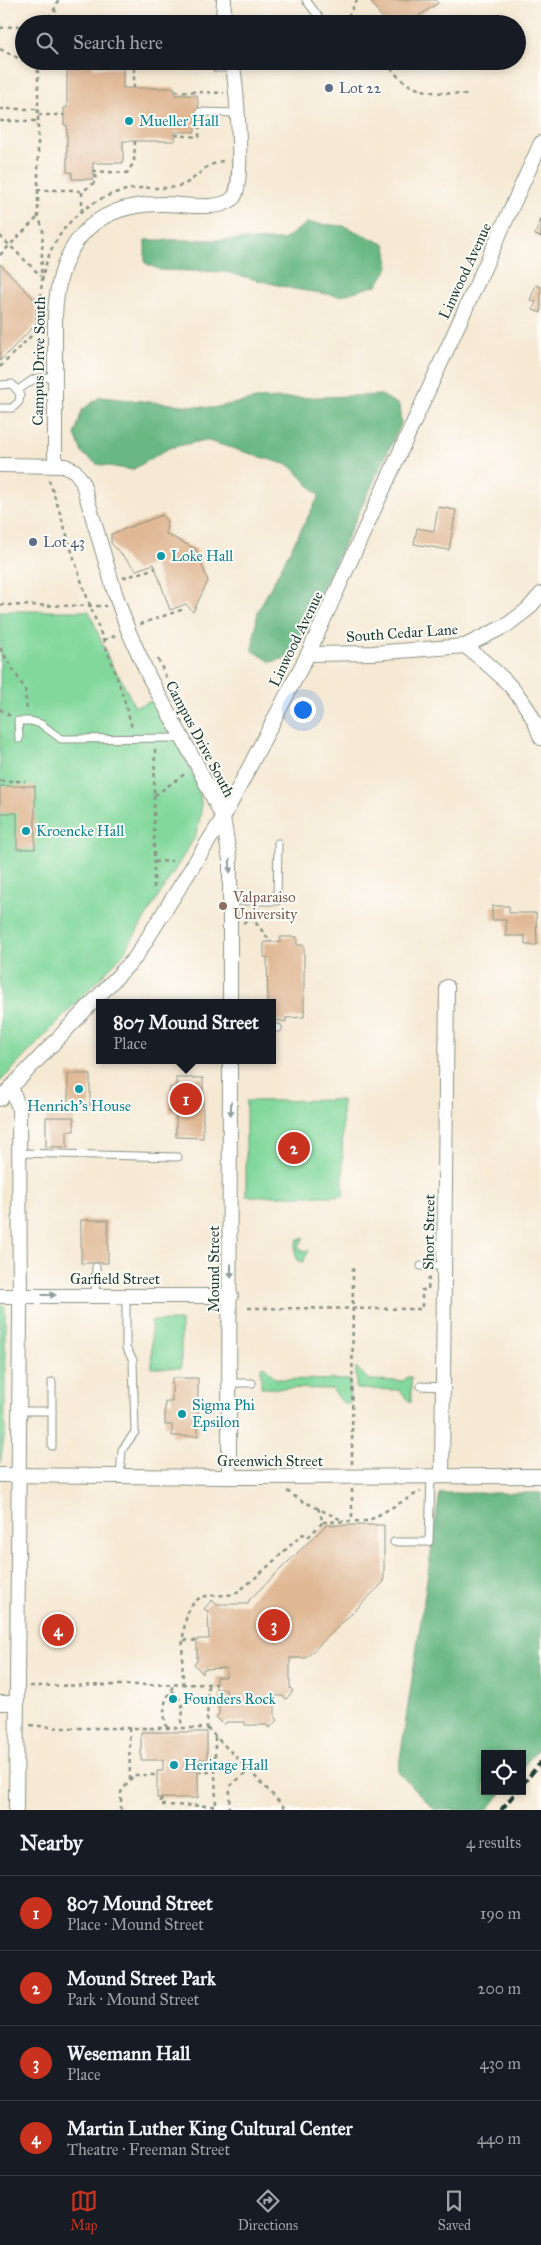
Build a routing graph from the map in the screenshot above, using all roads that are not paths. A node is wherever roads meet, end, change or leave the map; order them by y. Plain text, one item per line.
1 (224, 0) edge
2 (306, 0) edge
3 (223, 15) edge
4 (317, 15) edge
5 (227, 70) edge
6 (200, 112) road end
7 (232, 112) junction
8 (541, 143) edge
9 (55, 376) junction
10 (0, 386) edge
11 (18, 390) junction
12 (0, 408) edge
13 (0, 465) edge
14 (49, 465) junction
15 (541, 594) edge
16 (465, 646) junction
17 (308, 654) junction
18 (183, 738) junction
19 (541, 738) edge
20 (19, 739) dead end
21 (223, 818) junction
22 (278, 843) dead end
23 (230, 901) junction
24 (447, 988) dead end
25 (230, 999) edge
26 (230, 1064) edge
27 (11, 1087) junction
28 (0, 1098) edge
29 (19, 1153) junction
30 (178, 1158) dead end
31 (425, 1266) road end
32 (445, 1266) junction
33 (96, 1267) dead end
34 (20, 1295) junction
35 (0, 1296) edge
36 (96, 1296) junction
37 (126, 1296) junction
38 (231, 1296) junction
39 (52, 1382) dead end
40 (230, 1383) junction
41 (252, 1383) dead end
42 (421, 1386) dead end
43 (444, 1386) junction
44 (20, 1411) junction
45 (52, 1411) junction
46 (52, 1446) dead end
47 (0, 1475) edge
48 (19, 1475) junction
49 (120, 1476) junction
50 (437, 1476) junction
51 (541, 1476) edge
52 (228, 1478) junction
53 (394, 1542) dead end
54 (0, 1703) edge
55 (16, 1703) junction
56 (16, 1810) edge

1 - 3 street
2 - 4 lane
5 - 7 street, Campus Drive South
6 - 7 lane
7 - 9 street, Campus Drive South
8 - 17 street, Linwood Avenue
9 - 11 lane
9 - 14 street, Campus Drive South
10 - 11 lane
11 - 12 lane
13 - 14 street, Campus Drive South
14 - 18 street, Campus Drive South
15 - 16 street, South Cedar Lane
16 - 17 street, South Cedar Lane
16 - 19 street
17 - 21 street, Linwood Avenue
18 - 20 lane
18 - 21 street, Campus Drive South
21 -> 23 street
21 - 27 street, Linwood Avenue
22 - 23 lane
23 - 25 street
24 - 32 street, Short Street
26 -> 38 street, Mound Street
27 - 28 street, Linwood Avenue
27 - 29 street
29 - 30 lane
29 - 34 street
31 - 32 lane
32 - 43 street, Short Street
33 - 36 lane
34 - 35 street, Garfield Street
34 -> 36 street, Garfield Street
34 - 44 street
36 - 37 street, Garfield Street
37 - 38 street, Garfield Street
37 - 49 lane
38 - 40 street, Mound Street
39 - 45 lane
40 - 41 lane
40 - 52 street, Mound Street
42 - 43 lane
43 - 50 street, Short Street
44 - 45 lane
44 - 48 street
45 - 46 lane
47 - 48 street, Greenwich Street
48 - 49 street, Greenwich Street
48 - 55 street
49 - 52 street, Greenwich Street
50 - 51 street, Greenwich Street
50 - 52 street, Greenwich Street
50 - 53 lane
54 - 55 street
55 - 56 street

